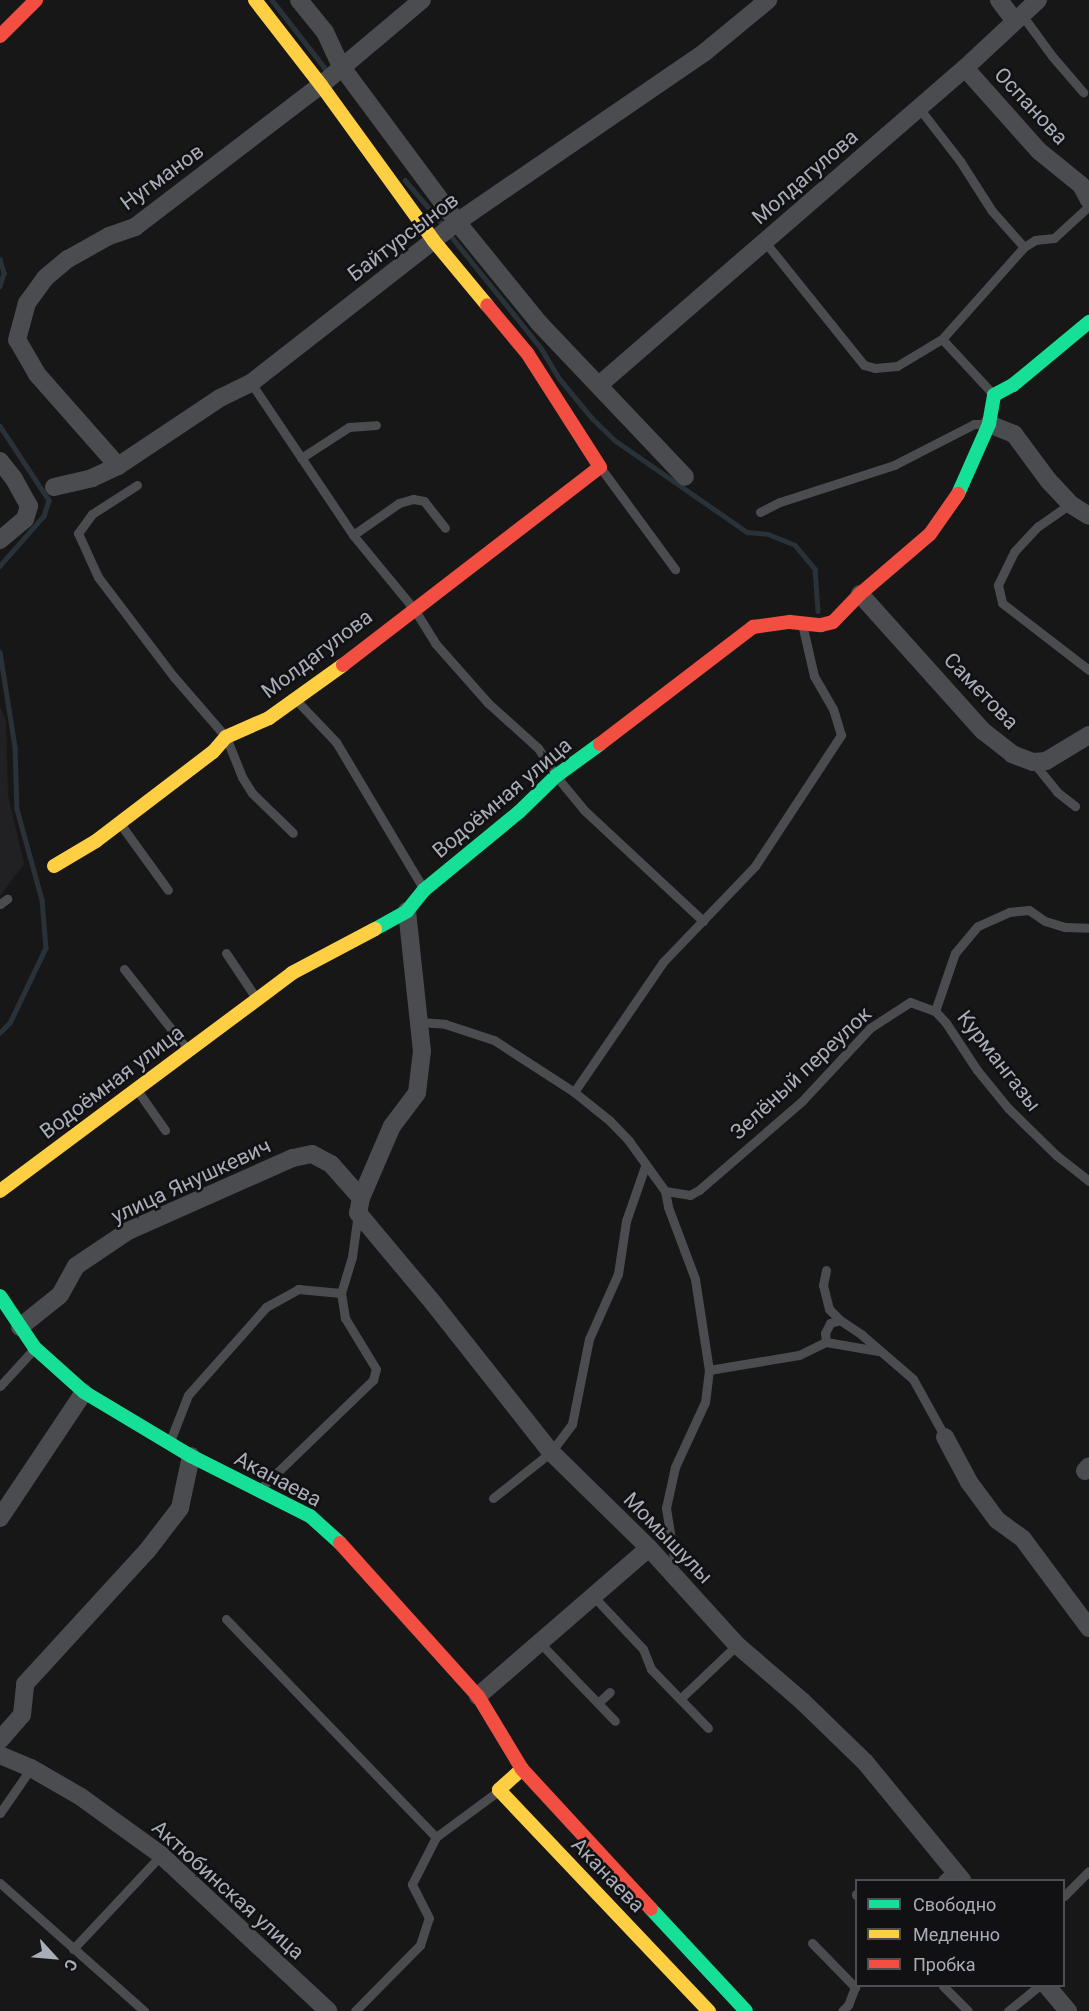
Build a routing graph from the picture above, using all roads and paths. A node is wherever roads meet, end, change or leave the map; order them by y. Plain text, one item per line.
1 (36, 0) edge
2 (255, 0) edge
3 (299, 0) edge
4 (422, 0) edge
5 (768, 0) edge
6 (999, 0) edge
7 (1038, 0) edge
8 (1018, 18) junction
9 (0, 36) edge
10 (341, 66) junction
11 (965, 68) junction
12 (321, 85) junction
13 (1083, 92) dead end
14 (919, 108) junction
15 (1089, 200) edge
16 (1089, 206) edge
17 (457, 222) junction
18 (433, 240) junction
19 (765, 242) junction
20 (1024, 248) junction
21 (1089, 322) edge
22 (942, 339) junction
23 (251, 383) junction
24 (599, 385) junction
25 (994, 395) junction
26 (989, 424) junction
27 (376, 425) dead end
28 (301, 458) junction
29 (0, 461) edge
30 (118, 465) junction
31 (600, 467) junction
32 (685, 477) dead end
33 (137, 485) dead end
34 (54, 487) dead end
35 (1070, 504) junction
36 (760, 513) dead end
37 (1089, 516) edge
38 (445, 528) dead end
39 (353, 535) junction
40 (0, 540) edge
41 (675, 569) dead end
42 (860, 594) junction
43 (414, 609) junction
44 (802, 622) junction
45 (1089, 670) edge
46 (296, 700) junction
47 (1089, 735) edge
48 (226, 737) junction
49 (1033, 762) junction
50 (556, 776) junction
51 (1075, 806) dead end
52 (120, 823) junction
53 (293, 833) dead end
54 (54, 866) dead end
55 (168, 890) dead end
56 (424, 890) junction
57 (407, 911) junction
58 (703, 921) junction
59 (1089, 928) edge
60 (225, 953) dead end
61 (124, 969) dead end
62 (257, 999) junction
63 (935, 1011) junction
64 (419, 1022) junction
65 (188, 1051) junction
66 (137, 1090) junction
67 (574, 1092) junction
68 (165, 1130) dead end
69 (645, 1166) junction
70 (1089, 1181) edge
71 (0, 1191) edge
72 (664, 1191) junction
73 (359, 1205) junction
74 (825, 1270) dead end
75 (341, 1293) junction
76 (0, 1296) edge
77 (840, 1320) junction
78 (20, 1327) junction
79 (826, 1342) junction
80 (35, 1348) junction
81 (881, 1352) junction
82 (709, 1370) junction
83 (0, 1386) edge
84 (84, 1392) junction
85 (945, 1437) joint
86 (170, 1442) junction
87 (551, 1452) junction
88 (191, 1456) junction
89 (257, 1492) junction
90 (493, 1498) dead end
91 (0, 1518) edge
92 (649, 1548) junction
93 (671, 1571) junction
94 (594, 1597) junction
95 (226, 1618) dead end
96 (1089, 1628) edge
97 (540, 1643) junction
98 (737, 1645) junction
99 (610, 1692) dead end
100 (478, 1696) junction
101 (680, 1699) junction
102 (598, 1703) junction
103 (615, 1721) dead end
104 (708, 1728) dead end
105 (0, 1740) edge
106 (0, 1755) edge
107 (31, 1767) junction
108 (522, 1768) junction
109 (499, 1790) junction
110 (0, 1813) edge
111 (436, 1837) junction
112 (161, 1855) junction
113 (1089, 1871) edge
114 (952, 1877) edge
115 (0, 1883) edge
116 (1065, 1895) edge
117 (812, 1943) dead end
118 (74, 1949) junction
119 (944, 1987) edge
120 (1038, 1987) edge
121 (1048, 1987) edge
122 (144, 2011) edge
123 (328, 2011) edge
124 (355, 2011) edge
125 (709, 2011) edge
126 (746, 2011) edge
127 (842, 2011) edge
128 (968, 2011) edge
129 (1008, 2011) edge
130 (1068, 2011) edge

1 - 9 street
2 - 12 street
3 - 10 street
4 - 10 street, Нугманов
5 - 17 street, Байтурсынов
6 - 8 street
7 - 8 street, Молдагулова
8 - 11 street, Молдагулова
8 - 13 lane
10 - 12 street, Нугманов
10 - 17 street
11 - 14 street, Молдагулова
11 - 15 street, Оспанова
12 - 18 street
12 - 30 street, Нугманов
14 - 19 street, Молдагулова
14 - 20 lane
16 - 20 lane
17 - 18 street, Байтурсынов
17 - 24 street
18 - 23 street, Байтурсынов
18 - 31 street
19 - 22 lane
19 - 24 street, Молдагулова
20 - 22 lane
21 - 25 street
22 - 25 lane
23 - 28 lane
23 - 30 street, Байтурсынов
24 - 32 street
25 - 26 street, Водоёмная улица
26 - 35 street
26 - 36 lane
26 - 42 street, Водоёмная улица
27 - 28 lane
28 - 39 lane
29 - 40 street
30 - 34 street, Байтурсынов
31 - 41 lane
31 - 43 street, Молдагулова
33 - 48 lane
35 - 37 street
35 - 45 lane
38 - 39 lane
39 - 43 lane
42 - 44 street, Водоёмная улица
42 - 49 street, Саметова
43 - 46 street, Молдагулова
43 - 50 lane
44 - 50 street, Водоёмная улица
44 - 58 lane
46 - 48 street, Молдагулова
46 - 56 lane
47 - 49 street
48 - 52 street, Молдагулова
48 - 53 lane
49 - 51 lane
50 - 56 street, Водоёмная улица
50 - 58 lane
52 - 54 street, Молдагулова
52 - 55 lane
56 - 57 street, Водоёмная улица
57 - 62 street, Водоёмная улица
57 - 64 street
58 - 67 lane
59 - 63 lane
60 - 62 lane
61 - 65 lane
62 - 65 street, Водоёмная улица
63 - 70 lane, Курмангазы
63 - 72 lane, Зелёный переулок
64 - 67 lane
64 - 73 street
65 - 66 street, Водоёмная улица
66 - 68 lane
66 - 71 street, Водоёмная улица
67 - 69 lane
69 - 72 lane
69 - 87 lane
72 - 82 lane
73 - 75 lane
73 - 78 street, улица Янушкевич
73 - 87 street, Момышулы
74 - 77 lane
75 - 86 lane
75 - 89 lane
76 - 78 street, Аканаева
77 - 79 lane
77 - 81 lane
78 - 80 street, Аканаева
79 - 81 lane
79 - 82 lane
80 - 83 lane
80 - 84 street, Аканаева
81 - 85 lane
82 - 93 lane
84 - 86 street, Аканаева
84 - 91 street
85 - 96 street
86 - 88 street, Аканаева
87 - 90 lane
87 - 92 street, Момышулы
88 - 89 street, Аканаева
88 - 105 street
89 - 100 street, Аканаева
92 - 93 street, Момышулы
92 - 94 street
93 - 98 street, Момышулы
94 - 97 street
94 - 101 lane
95 - 111 lane
97 - 100 street
97 - 102 lane
98 - 101 lane
98 - 114 street, Момышулы
99 - 102 lane
100 - 108 street, Аканаева
101 - 104 lane
102 - 103 lane
106 - 107 street, Актюбинская улица
107 - 110 lane
107 - 112 street, Актюбинская улица
108 - 109 street
108 - 126 street, Аканаева
109 - 111 lane
109 - 125 street, Аканаева
111 - 124 lane
112 - 118 lane
112 - 123 street, Актюбинская улица
113 - 116 lane
115 - 118 lane
117 - 127 lane
118 - 122 lane
119 - 128 lane
120 - 129 lane
121 - 130 street

